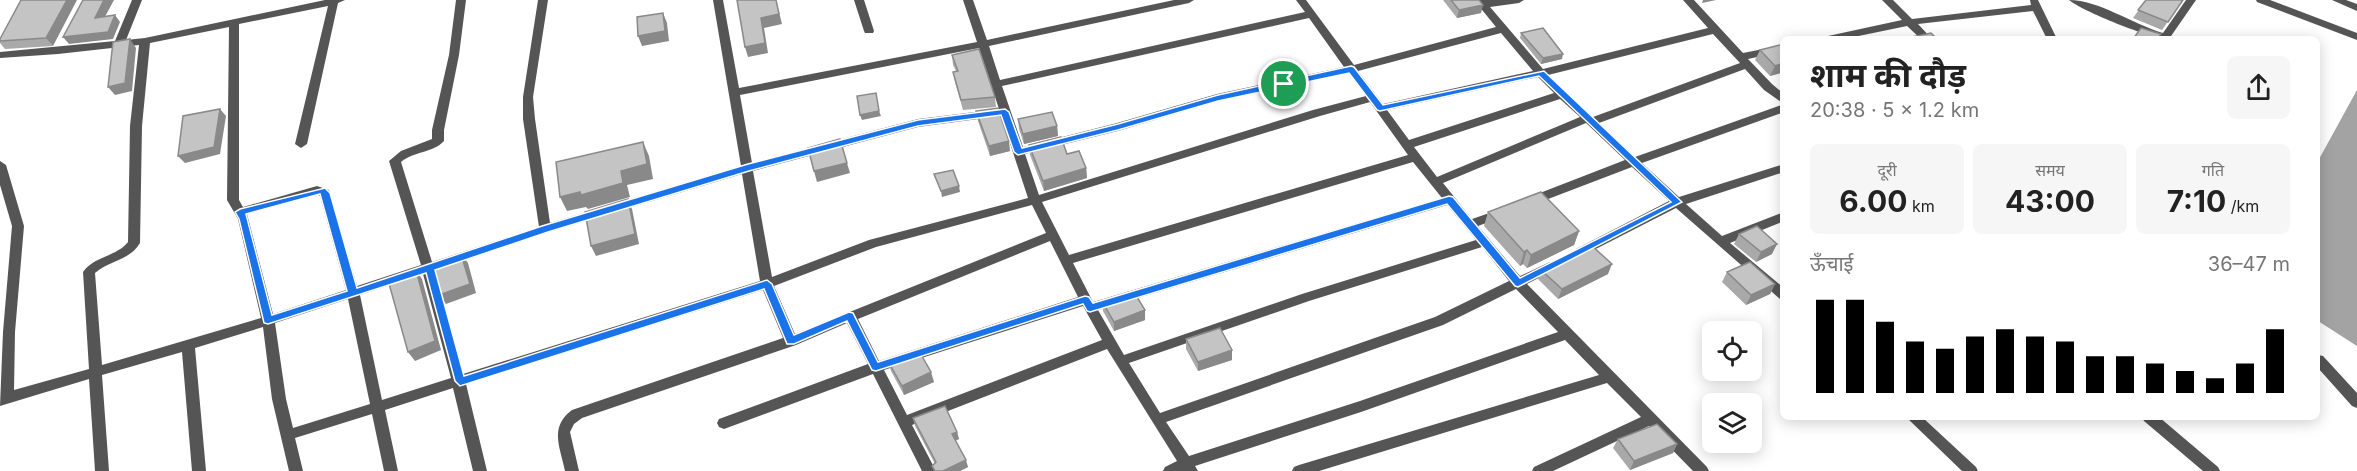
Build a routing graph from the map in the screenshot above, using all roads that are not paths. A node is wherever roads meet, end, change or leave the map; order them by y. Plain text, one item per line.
1 (137, 0) edge
2 (461, 0) edge
3 (543, 0) edge
4 (718, 0) edge
5 (859, 0) edge
6 (968, 0) edge
7 (1189, 0) edge
8 (1301, 0) edge
9 (1519, 0) edge
10 (1688, 0) edge
11 (1887, 0) edge
12 (2074, 0) edge
13 (2191, 0) edge
14 (2261, 0) edge
15 (2337, 0) edge
16 (337, 1) edge
17 (1480, 2) edge
18 (2035, 3) edge
19 (2357, 8) edge
20 (1311, 14) junction
21 (234, 22) junction
22 (1910, 22) junction
23 (1502, 29) junction
24 (1715, 30) junction
25 (869, 31) dead end
26 (1842, 36) edge
27 (1923, 36) edge
28 (2051, 36) edge
29 (2162, 36) edge
30 (2166, 36) edge
31 (2357, 38) edge
32 (145, 41) junction
33 (119, 44) junction
34 (983, 44) junction
35 (1780, 49) edge
36 (0, 55) edge
37 (1743, 61) junction
38 (1351, 69) junction
39 (1541, 73) junction
40 (996, 84) junction
41 (735, 93) junction
42 (1563, 94) junction
43 (1780, 96) edge
44 (1377, 103) junction
45 (1780, 109) edge
46 (1005, 112) junction
47 (1590, 119) junction
48 (302, 144) dead end
49 (1407, 145) junction
50 (1018, 152) junction
51 (1416, 157) junction
52 (1635, 161) junction
53 (0, 165) edge
54 (748, 168) junction
55 (1780, 169) edge
56 (1435, 182) junction
57 (1035, 200) junction
58 (1449, 200) junction
59 (1677, 202) junction
60 (240, 212) junction
61 (1780, 218) edge
62 (1470, 225) junction
63 (545, 229) junction
64 (1052, 235) junction
65 (1484, 242) junction
66 (1720, 242) junction
67 (1065, 261) junction
68 (430, 268) junction
69 (1518, 283) junction
70 (767, 284) junction
71 (1780, 290) edge
72 (353, 293) junction
73 (1088, 304) junction
74 (849, 316) junction
75 (268, 320) junction
76 (1567, 334) junction
77 (791, 341) junction
78 (1112, 342) junction
79 (188, 345) junction
80 (1121, 361) junction
81 (2320, 362) edge
82 (876, 367) junction
83 (96, 372) junction
84 (1609, 377) junction
85 (460, 381) junction
86 (3, 399) edge
87 (2357, 402) edge
88 (378, 409) junction
89 (1158, 419) junction
90 (1651, 419) junction
91 (1916, 420) edge
92 (2153, 420) edge
93 (904, 422) junction
94 (724, 423) dead end
95 (288, 435) junction
96 (1189, 467) edge
97 (102, 471) edge
98 (199, 471) edge
99 (296, 471) edge
100 (391, 471) edge
101 (480, 471) edge
102 (572, 471) edge
103 (929, 471) edge
104 (1170, 471) edge
105 (1299, 471) edge
106 (1539, 471) edge
107 (1702, 471) edge
108 (1971, 471) edge
109 (2213, 471) edge

1 - 33 street
2 - 68 street
3 - 63 street
4 - 41 street
5 - 25 street
6 - 34 street
7 - 34 street
8 - 20 street
9 - 17 street
10 - 24 street
11 - 22 street
12 - 29 street
13 - 30 street
14 - 31 street
15 - 19 street
16 - 21 street
16 - 48 street
17 - 23 street
18 - 22 street
18 - 28 street
20 - 38 street
20 - 40 street
21 - 32 street
21 - 60 street
22 - 26 street
22 - 27 street
23 - 38 street
23 - 39 street
24 - 37 street
24 - 39 street
32 - 33 street
32 - 83 street
33 - 36 street
34 - 40 street
34 - 41 street
35 - 37 street
37 - 43 street
37 - 47 street
38 - 44 street
38 - 50 street
39 - 42 street
39 - 44 street
40 - 46 street
41 - 54 street
42 - 47 street
42 - 49 street
44 - 49 street
44 - 57 street
45 - 52 street
46 - 50 street
46 - 54 street
47 - 52 street
47 - 56 street
49 - 51 street
50 - 57 street
51 - 56 street
51 - 67 street
52 - 59 street
52 - 62 street
53 - 86 street
54 - 63 street
54 - 70 street
55 - 59 street
56 - 58 street
57 - 64 street
57 - 70 street
58 - 62 street
58 - 73 street
59 - 66 street
59 - 69 street
60 - 72 street
60 - 75 street
61 - 66 street
62 - 65 street
63 - 68 street
64 - 67 street
64 - 74 street
65 - 69 street
65 - 80 street
66 - 71 street
67 - 73 street
68 - 72 street
68 - 85 street
69 - 76 street
69 - 89 street
70 - 77 street
70 - 85 street
72 - 75 street
72 - 88 street
73 - 78 street
73 - 82 street
74 - 77 street
74 - 82 street
75 - 79 street
75 - 95 street
76 - 84 street
76 - 96 street
77 - 102 street
78 - 80 street
78 - 93 street
79 - 83 street
79 - 98 street
80 - 89 street
81 - 87 street
82 - 93 street
82 - 94 street
83 - 86 street
83 - 97 street
84 - 90 street
84 - 105 street
85 - 88 street
85 - 101 street
88 - 95 street
88 - 100 street
89 - 96 street
90 - 106 street
90 - 107 street
91 - 108 street
92 - 109 street
93 - 103 street
95 - 99 street
96 - 104 street

